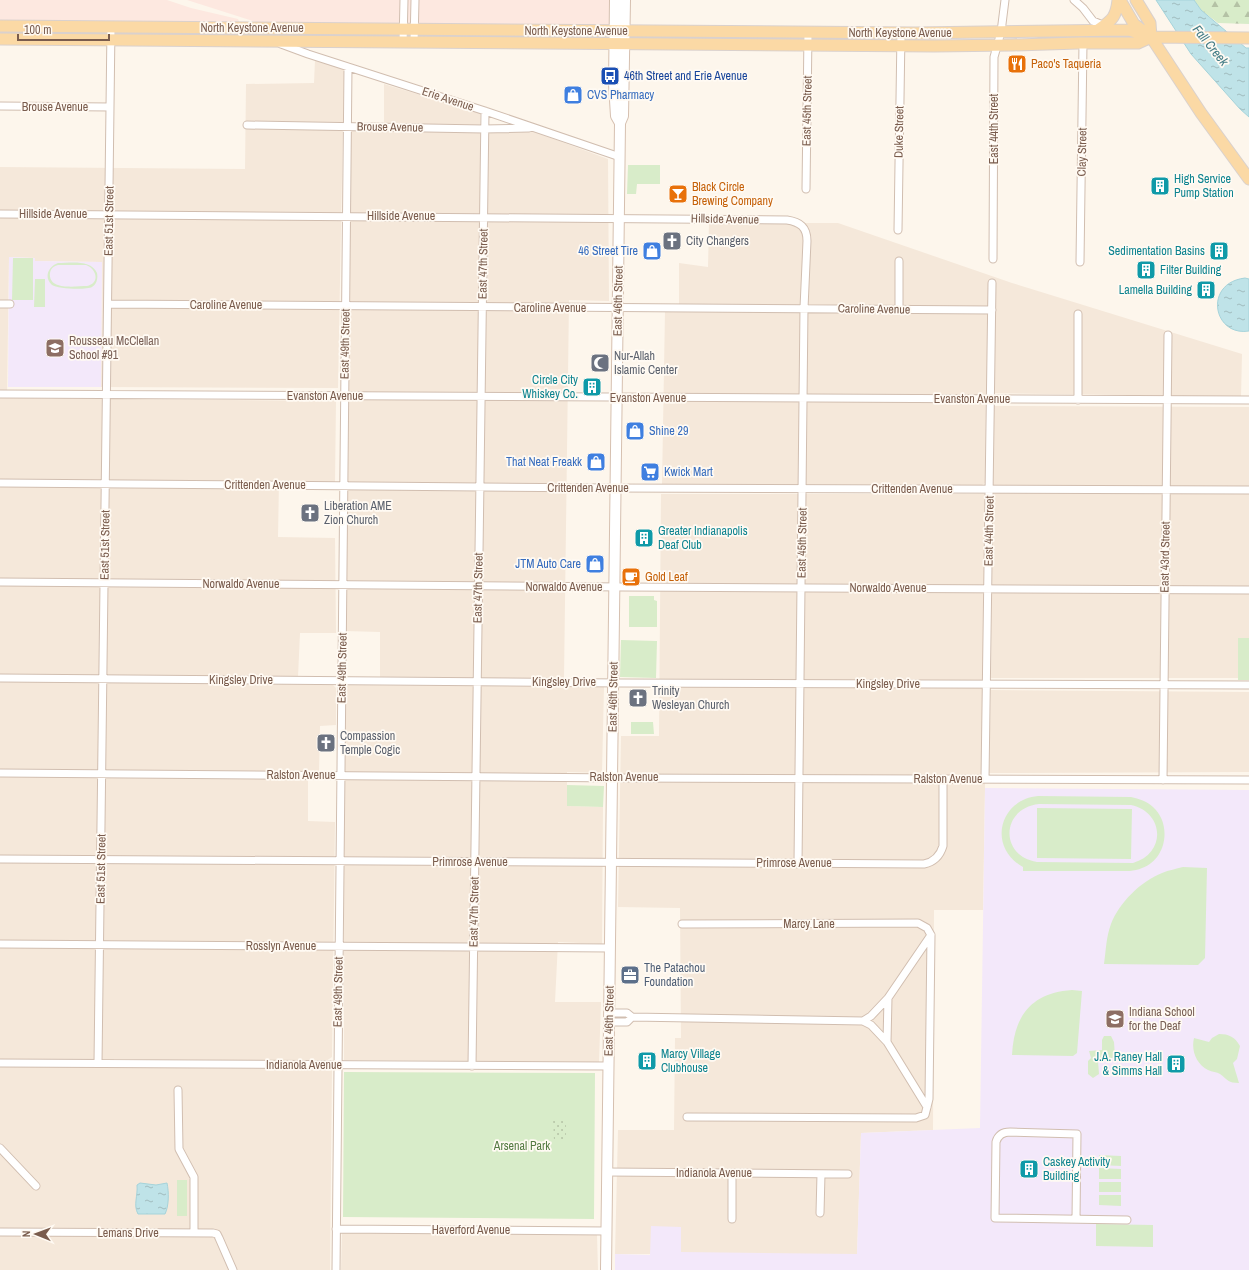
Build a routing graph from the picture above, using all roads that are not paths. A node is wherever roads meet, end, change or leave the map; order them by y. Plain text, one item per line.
1 (404, 0) edge
2 (414, 0) edge
3 (615, 0) edge
4 (625, 0) edge
5 (1005, 0) edge
6 (1074, 0) edge
7 (1119, 0) edge
8 (1136, 0) edge
9 (0, 26) edge
10 (111, 27) junction
11 (1105, 28) junction
12 (409, 30) junction
13 (619, 31) junction
14 (1001, 32) junction
15 (808, 33) junction
16 (901, 33) junction
17 (1151, 37) junction
18 (1249, 38) edge
19 (0, 39) edge
20 (111, 40) junction
21 (275, 42) junction
22 (408, 43) junction
23 (1083, 43) junction
24 (619, 45) junction
25 (808, 46) junction
26 (900, 46) junction
27 (997, 46) junction
28 (348, 67) junction
29 (0, 106) edge
30 (110, 107) junction
31 (485, 111) junction
32 (247, 126) dead end
33 (347, 126) junction
34 (533, 128) junction
35 (484, 129) junction
36 (620, 157) junction
37 (1249, 179) edge
38 (806, 190) dead end
39 (0, 214) edge
40 (109, 214) junction
41 (346, 216) junction
42 (483, 217) junction
43 (619, 218) junction
44 (801, 224) joint
45 (898, 230) dead end
46 (993, 259) dead end
47 (899, 261) dead end
48 (1080, 262) dead end
49 (992, 283) dead end
50 (0, 304) edge
51 (10, 304) dead end
52 (108, 304) junction
53 (345, 306) junction
54 (482, 307) junction
55 (618, 308) junction
56 (804, 308) junction
57 (899, 310) junction
58 (992, 310) junction
59 (1078, 314) dead end
60 (1168, 335) dead end
61 (0, 394) edge
62 (107, 394) junction
63 (344, 396) junction
64 (481, 397) junction
65 (617, 398) junction
66 (804, 398) junction
67 (990, 399) junction
68 (1078, 400) junction
69 (1167, 400) junction
70 (1249, 400) edge
71 (0, 483) edge
72 (106, 484) junction
73 (344, 486) junction
74 (480, 487) junction
75 (616, 488) junction
76 (803, 488) junction
77 (989, 489) junction
78 (1166, 490) junction
79 (1249, 490) edge
80 (0, 582) edge
81 (104, 583) junction
82 (343, 585) junction
83 (478, 586) junction
84 (614, 587) junction
85 (802, 588) junction
86 (988, 588) junction
87 (1165, 589) junction
88 (1249, 590) edge
89 (0, 678) edge
90 (103, 679) junction
91 (342, 681) junction
92 (477, 682) junction
93 (613, 683) junction
94 (800, 683) junction
95 (987, 684) junction
96 (1164, 685) junction
97 (1249, 685) edge
98 (0, 773) edge
99 (102, 774) junction
100 (341, 776) junction
101 (476, 776) junction
102 (612, 778) junction
103 (799, 778) junction
104 (944, 779) junction
105 (985, 779) junction
106 (1162, 780) junction
107 (1249, 780) edge
108 (0, 859) edge
109 (101, 859) junction
110 (340, 861) junction
111 (475, 862) junction
112 (611, 863) junction
113 (798, 864) junction
114 (682, 924) dead end
115 (931, 935) junction
116 (0, 944) edge
117 (100, 944) junction
118 (339, 946) junction
119 (474, 947) junction
120 (610, 948) junction
121 (888, 998) junction
122 (609, 1017) junction
123 (863, 1020) junction
124 (887, 1042) junction
125 (0, 1062) edge
126 (98, 1063) junction
127 (338, 1065) junction
128 (472, 1066) junction
129 (608, 1066) junction
130 (178, 1090) dead end
131 (927, 1107) junction
132 (686, 1117) dead end
133 (0, 1148) edge
134 (607, 1172) junction
135 (732, 1173) junction
136 (821, 1174) junction
137 (848, 1174) dead end
138 (36, 1186) dead end
139 (820, 1213) dead end
140 (732, 1219) dead end
141 (1076, 1219) junction
142 (1127, 1220) dead end
143 (336, 1229) junction
144 (606, 1231) junction
145 (0, 1232) edge
146 (194, 1233) junction
147 (233, 1270) edge
148 (336, 1270) edge
149 (606, 1270) edge

1 - 12 street
2 - 12 street
3 - 13 main road, East 46th Street
4 - 13 main road, East 46th Street
5 - 14 street, East 44th Street
6 - 11 street
7 - 11 main road
7 - 17 main road
8 - 17 main road
9 - 10 main road, North Keystone Avenue
10 - 12 main road, North Keystone Avenue
10 - 20 street, East 51st Street
11 - 14 main road, North Keystone Avenue
11 - 17 main road, North Keystone Avenue
12 - 13 main road, North Keystone Avenue
12 - 22 street
12 - 22 street
13 - 15 main road, North Keystone Avenue
13 - 24 main road, East 46th Street
14 - 16 main road, North Keystone Avenue
14 - 27 street, East 44th Street
15 - 16 main road, North Keystone Avenue
15 - 25 street, East 45th Street
16 - 26 street, Duke Street
17 - 18 main road, North Keystone Avenue
17 - 23 main road, North Keystone Avenue
17 - 37 main road
19 - 20 main road, North Keystone Avenue
20 - 21 main road, North Keystone Avenue
20 - 30 street, East 51st Street
21 - 22 main road, North Keystone Avenue
21 - 28 street, Erie Avenue
22 - 24 main road, North Keystone Avenue
23 - 27 main road, North Keystone Avenue
23 - 48 street, Clay Street
24 - 25 main road, North Keystone Avenue
24 - 36 main road, East 46th Street
25 - 26 main road, North Keystone Avenue
25 - 38 street, East 45th Street
26 - 27 main road, North Keystone Avenue
26 - 45 street, Duke Street
27 - 46 street, East 44th Street
28 - 31 street, Erie Avenue
28 - 33 street, East 49th Street
29 - 30 street, Brouse Avenue
30 - 40 street, East 51st Street
31 - 34 street, Erie Avenue
31 - 35 street, East 47th Street
32 - 33 street, Brouse Avenue
33 - 35 street, Brouse Avenue
33 - 41 street, East 49th Street
34 - 35 street, Brouse Avenue
34 - 36 street, Erie Avenue
35 - 42 street, East 47th Street
36 - 43 main road, East 46th Street
39 - 40 street, Hillside Avenue
40 - 41 street, Hillside Avenue
40 - 52 street, East 51st Street
41 - 42 street, Hillside Avenue
41 - 53 street, East 49th Street
42 - 43 street, Hillside Avenue
42 - 54 street, East 47th Street
43 - 44 street, Hillside Avenue
43 - 55 main road, East 46th Street
44 - 56 street, East 45th Street
47 - 57 street
49 - 58 street, East 44th Street
50 - 51 street
52 - 53 street, Caroline Avenue
52 - 62 street, East 51st Street
53 - 54 street, Caroline Avenue
53 - 63 street, East 49th Street
54 - 55 street, Caroline Avenue
54 - 64 street, East 47th Street
55 - 56 street, Caroline Avenue
55 - 65 main road, East 46th Street
56 - 57 street, Caroline Avenue
56 - 66 street, East 45th Street
57 - 58 street, Caroline Avenue
58 - 67 street, East 44th Street
59 - 68 street
60 - 69 street, East 43rd Street
61 - 62 street, Evanston Avenue
62 - 63 street, Evanston Avenue
62 - 72 street, East 51st Street
63 - 64 street, Evanston Avenue
63 - 73 street, East 49th Street
64 - 65 street, Evanston Avenue
64 - 74 street, East 47th Street
65 - 66 street, Evanston Avenue
65 - 75 main road, East 46th Street
66 - 67 street, Evanston Avenue
66 - 76 street, East 45th Street
67 - 68 street, Evanston Avenue
67 - 77 street, East 44th Street
68 - 69 street, Evanston Avenue
69 - 70 street, Evanston Avenue
69 - 78 street, East 43rd Street
71 - 72 street, Crittenden Avenue
72 - 73 street, Crittenden Avenue
72 - 81 street, East 51st Street
73 - 74 street, Crittenden Avenue
73 - 82 street, East 49th Street
74 - 75 street, Crittenden Avenue
74 - 83 street, East 47th Street
75 - 76 street, Crittenden Avenue
75 - 84 main road, East 46th Street
76 - 77 street, Crittenden Avenue
76 - 85 street, East 45th Street
77 - 78 street, Crittenden Avenue
77 - 86 street, East 44th Street
78 - 79 street, Crittenden Avenue
78 - 87 street, East 43rd Street
80 - 81 street, Norwaldo Avenue
81 - 82 street, Norwaldo Avenue
81 - 90 street, East 51st Street
82 - 83 street, Norwaldo Avenue
82 - 91 street, East 49th Street
83 - 84 street, Norwaldo Avenue
83 - 92 street, East 47th Street
84 - 85 street, Norwaldo Avenue
84 - 93 main road, East 46th Street
85 - 86 street, Norwaldo Avenue
85 - 94 street, East 45th Street
86 - 87 street, Norwaldo Avenue
86 - 95 street, East 44th Street
87 - 88 street, Norwaldo Avenue
87 - 96 street, East 43rd Street
89 - 90 street, Kingsley Drive
90 - 91 street, Kingsley Drive
90 - 99 street, East 51st Street
91 - 92 street, Kingsley Drive
91 - 100 street, East 49th Street
92 - 93 street, Kingsley Drive
92 - 101 street, East 47th Street
93 - 94 street, Kingsley Drive
93 - 102 main road, East 46th Street
94 - 95 street, Kingsley Drive
94 - 103 street, East 45th Street
95 - 96 street, Kingsley Drive
95 - 105 street, East 44th Street
96 - 97 street, Kingsley Drive
96 - 106 street, East 43rd Street
98 - 99 street, Ralston Avenue
99 - 100 street, Ralston Avenue
99 - 109 street, East 51st Street
100 - 101 street, Ralston Avenue
100 - 110 street, East 49th Street
101 - 102 street, Ralston Avenue
101 - 111 street, East 47th Street
102 - 103 street, Ralston Avenue
102 - 112 main road, East 46th Street
103 - 104 street, Ralston Avenue
103 - 113 street, East 45th Street
104 - 105 street, Ralston Avenue
104 - 113 street, Primrose Avenue
105 - 106 street, Ralston Avenue
106 - 107 street, Ralston Avenue
108 - 109 street, Primrose Avenue
109 - 110 street, Primrose Avenue
109 - 117 street, East 51st Street
110 - 111 street, Primrose Avenue
110 - 118 street, East 49th Street
111 - 112 street, Primrose Avenue
111 - 119 street, East 47th Street
112 - 113 street, Primrose Avenue
112 - 120 main road, East 46th Street
114 - 115 street, Marcy Lane
115 - 121 street
115 - 131 street
116 - 117 street, Rosslyn Avenue
117 - 118 street, Rosslyn Avenue
117 - 126 street, East 51st Street
118 - 119 street, Rosslyn Avenue
118 - 127 street, East 49th Street
119 - 120 street, Rosslyn Avenue
119 - 128 street, East 47th Street
120 - 122 main road, East 46th Street
121 - 123 street
121 - 124 street
122 - 123 street
122 - 129 main road, East 46th Street
123 - 124 street
124 - 131 street
125 - 126 street, Indianola Avenue
126 - 127 street, Indianola Avenue
127 - 128 street, Indianola Avenue
127 - 143 street, East 49th Street
128 - 129 street, Indianola Avenue
129 - 134 main road, East 46th Street
130 - 146 street
131 - 132 street
133 - 138 street
134 - 135 street, Indianola Avenue
134 - 144 main road, East 46th Street
135 - 136 street, Indianola Avenue
135 - 140 street
136 - 137 street, Indianola Avenue
136 - 139 street
141 - 141 street
141 - 142 street
143 - 144 street, Haverford Avenue
143 - 148 street, East 49th Street
144 - 149 main road, East 46th Street
145 - 146 street, Lemans Drive
146 - 147 street, Lemans Drive

